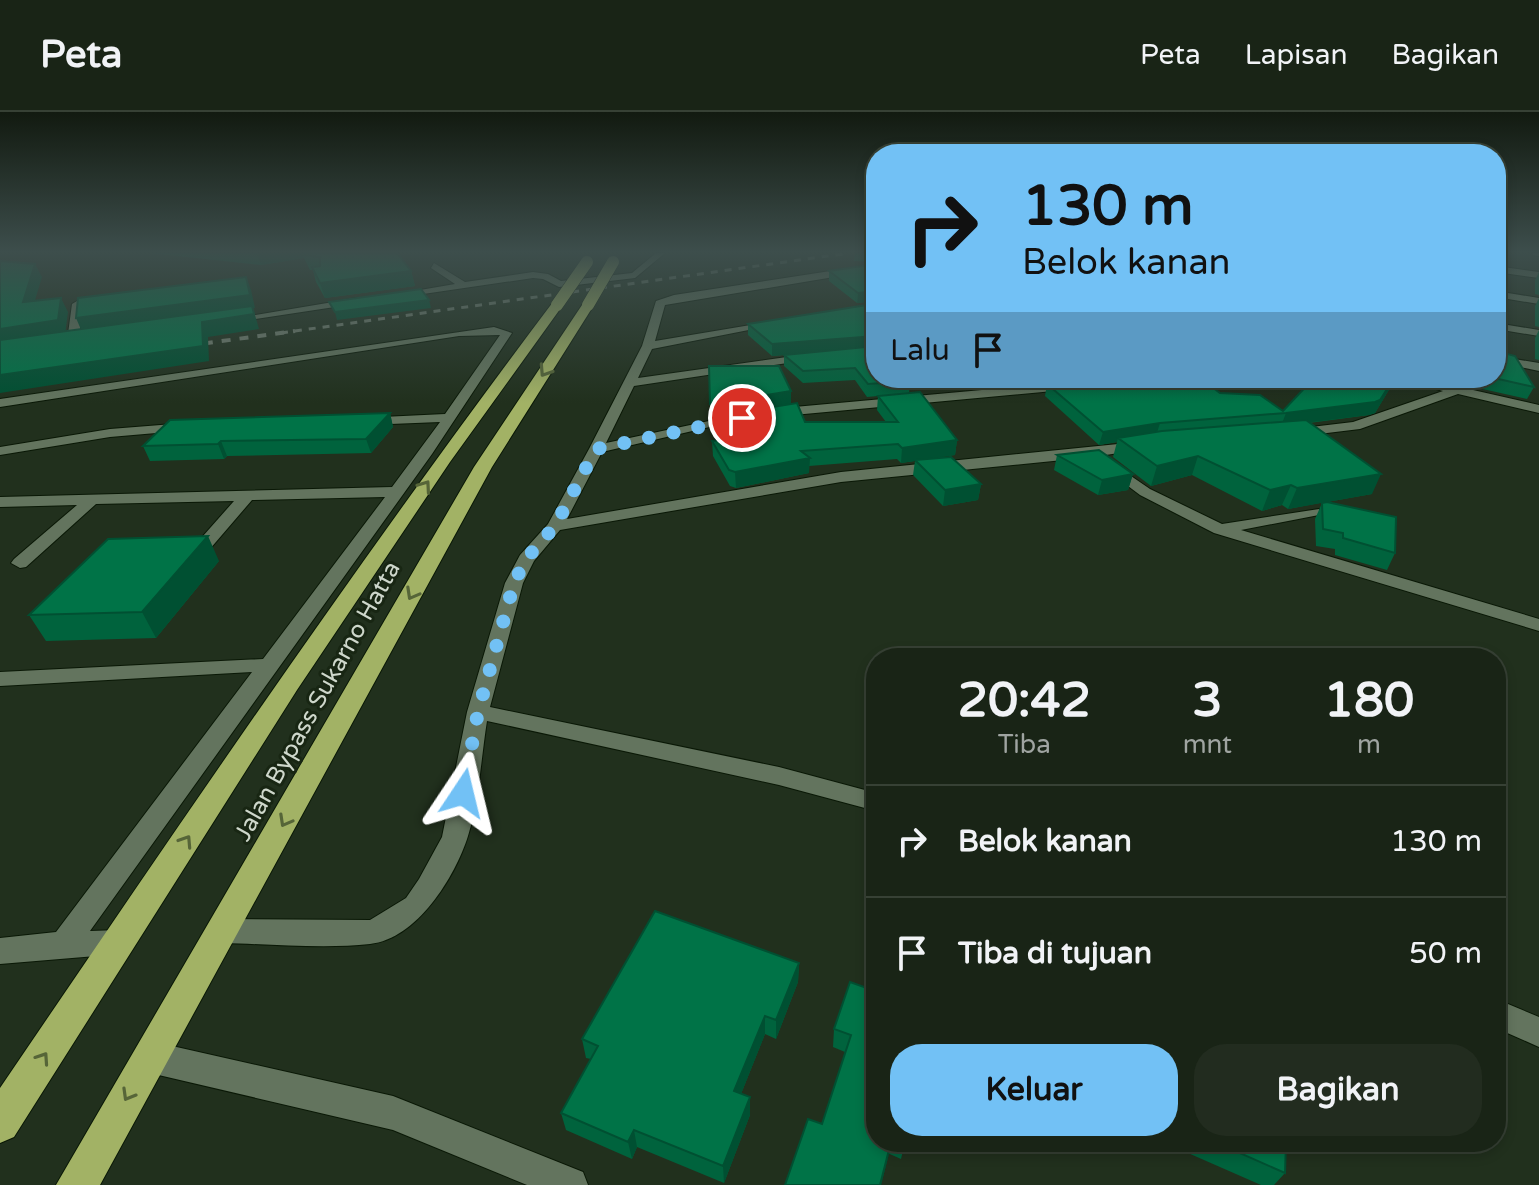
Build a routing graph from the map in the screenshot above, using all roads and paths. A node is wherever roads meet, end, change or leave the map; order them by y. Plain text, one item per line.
1 (343, 303) edge
2 (552, 303) edge
3 (589, 303) edge
4 (660, 303) edge
5 (77, 304) edge
6 (215, 322) edge
7 (785, 322) edge
8 (1506, 328) edge
9 (1539, 333) edge
10 (89, 339) edge
11 (73, 341) junction
12 (58, 343) edge
13 (648, 346) junction
14 (826, 356) edge
15 (1506, 361) edge
16 (1539, 367) edge
17 (629, 383) junction
18 (1046, 388) edge
19 (1443, 388) edge
20 (1031, 389) joint
21 (1455, 391) junction
22 (0, 403) edge
23 (1539, 409) edge
24 (448, 418) junction
25 (353, 421) edge
26 (196, 427) edge
27 (1276, 434) edge
28 (1156, 443) edge
29 (596, 449) junction
30 (0, 451) edge
31 (1093, 453) junction
32 (396, 492) junction
33 (247, 496) junction
34 (92, 500) junction
35 (0, 502) edge
36 (1313, 512) dead end
37 (555, 526) junction
38 (1220, 529) junction
39 (197, 553) edge
40 (20, 563) dead end
41 (1539, 625) edge
42 (269, 665) junction
43 (0, 679) edge
44 (478, 712) junction
45 (866, 799) edge
46 (223, 931) junction
47 (120, 942) junction
48 (64, 944) junction
49 (0, 951) edge
50 (1506, 1017) edge
51 (1539, 1032) edge
52 (150, 1057) junction
53 (0, 1123) edge
54 (77, 1185) edge
55 (570, 1185) edge

1 - 6 street
47 -> 2 highway, Jalan Bypass Sukarno Hatta
3 -> 46 highway, Jalan Bypass Sukarno Hatta, bridge
4 - 13 street
5 - 11 street
7 - 13 street
8 - 9 street
10 - 11 street
11 - 12 street
13 - 17 street
14 - 17 street
15 - 16 street
17 - 29 street
18 - 20 street
19 - 21 street
20 - 29 street
21 - 23 street
21 - 27 street
22 - 24 street
24 - 25 street
24 - 32 street
26 - 30 street
28 - 31 street
29 - 37 street
31 - 37 street
31 - 38 street
32 - 33 street
32 - 42 street
33 - 34 street
33 - 39 street
34 - 35 street
34 - 40 street
36 - 38 street
37 - 44 street
38 - 41 street
42 - 43 street
42 - 48 street
44 - 45 street
44 - 46 street
46 - 52 highway, Jalan Bypass Sukarno Hatta
47 - 48 street
53 -> 47 highway, Jalan Bypass Sukarno Hatta
48 - 49 street
50 - 51 street
52 -> 54 highway, Jalan Bypass Sukarno Hatta
52 - 55 street

